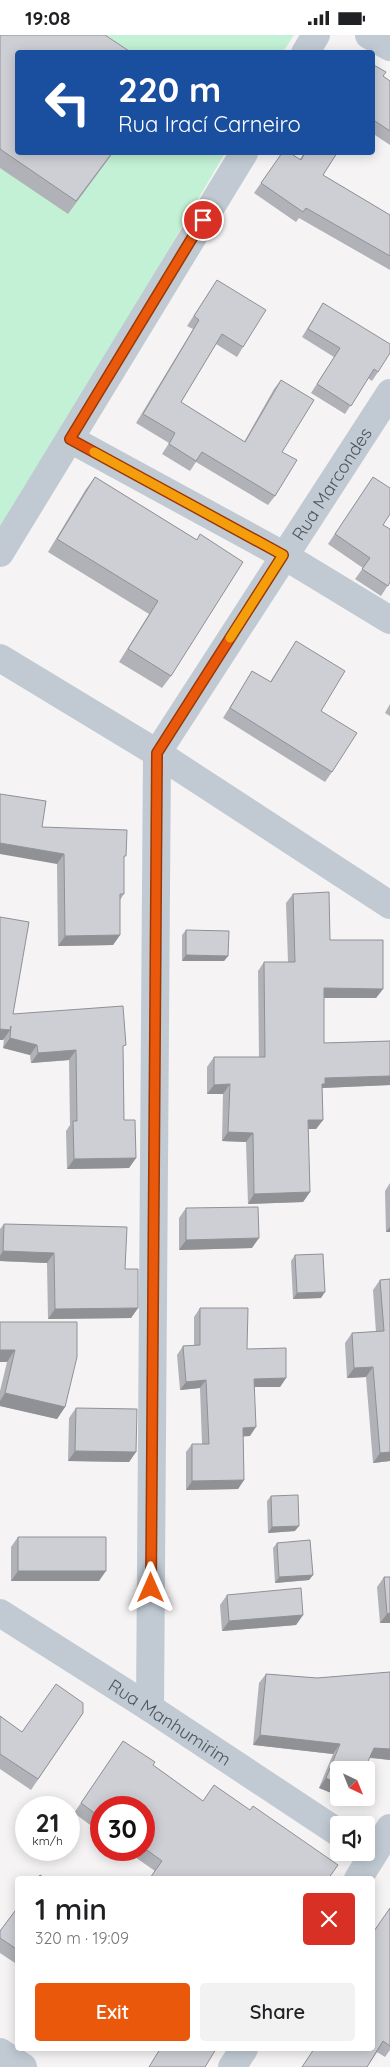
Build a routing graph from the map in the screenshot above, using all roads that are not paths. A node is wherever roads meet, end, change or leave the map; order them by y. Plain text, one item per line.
1 (316, 35) edge
2 (369, 35) edge
3 (390, 47) edge
4 (307, 50) edge
5 (243, 155) edge
6 (390, 393) edge
7 (70, 439) junction
8 (0, 553) edge
9 (283, 555) junction
10 (390, 620) edge
11 (0, 658) edge
12 (157, 753) junction
13 (390, 905) edge
14 (0, 1613) edge
15 (150, 1708) junction
16 (330, 1827) edge
17 (390, 1828) edge
18 (376, 1858) edge
19 (361, 1876) edge
20 (243, 2051) edge
21 (0, 2052) edge
22 (23, 2067) edge
23 (232, 2067) edge

1 - 4 street
2 - 3 street
5 - 7 street
6 - 9 street, Rua Marcondes
7 - 8 street
7 - 9 street
9 - 10 street
9 - 12 street, Rua Marcondes
11 - 12 street
12 - 13 street
12 - 15 street
14 - 15 street, Rua Manhumirim
15 - 16 street, Rua Manhumirim
17 - 18 street
18 - 19 street
20 - 23 street
21 - 22 street

